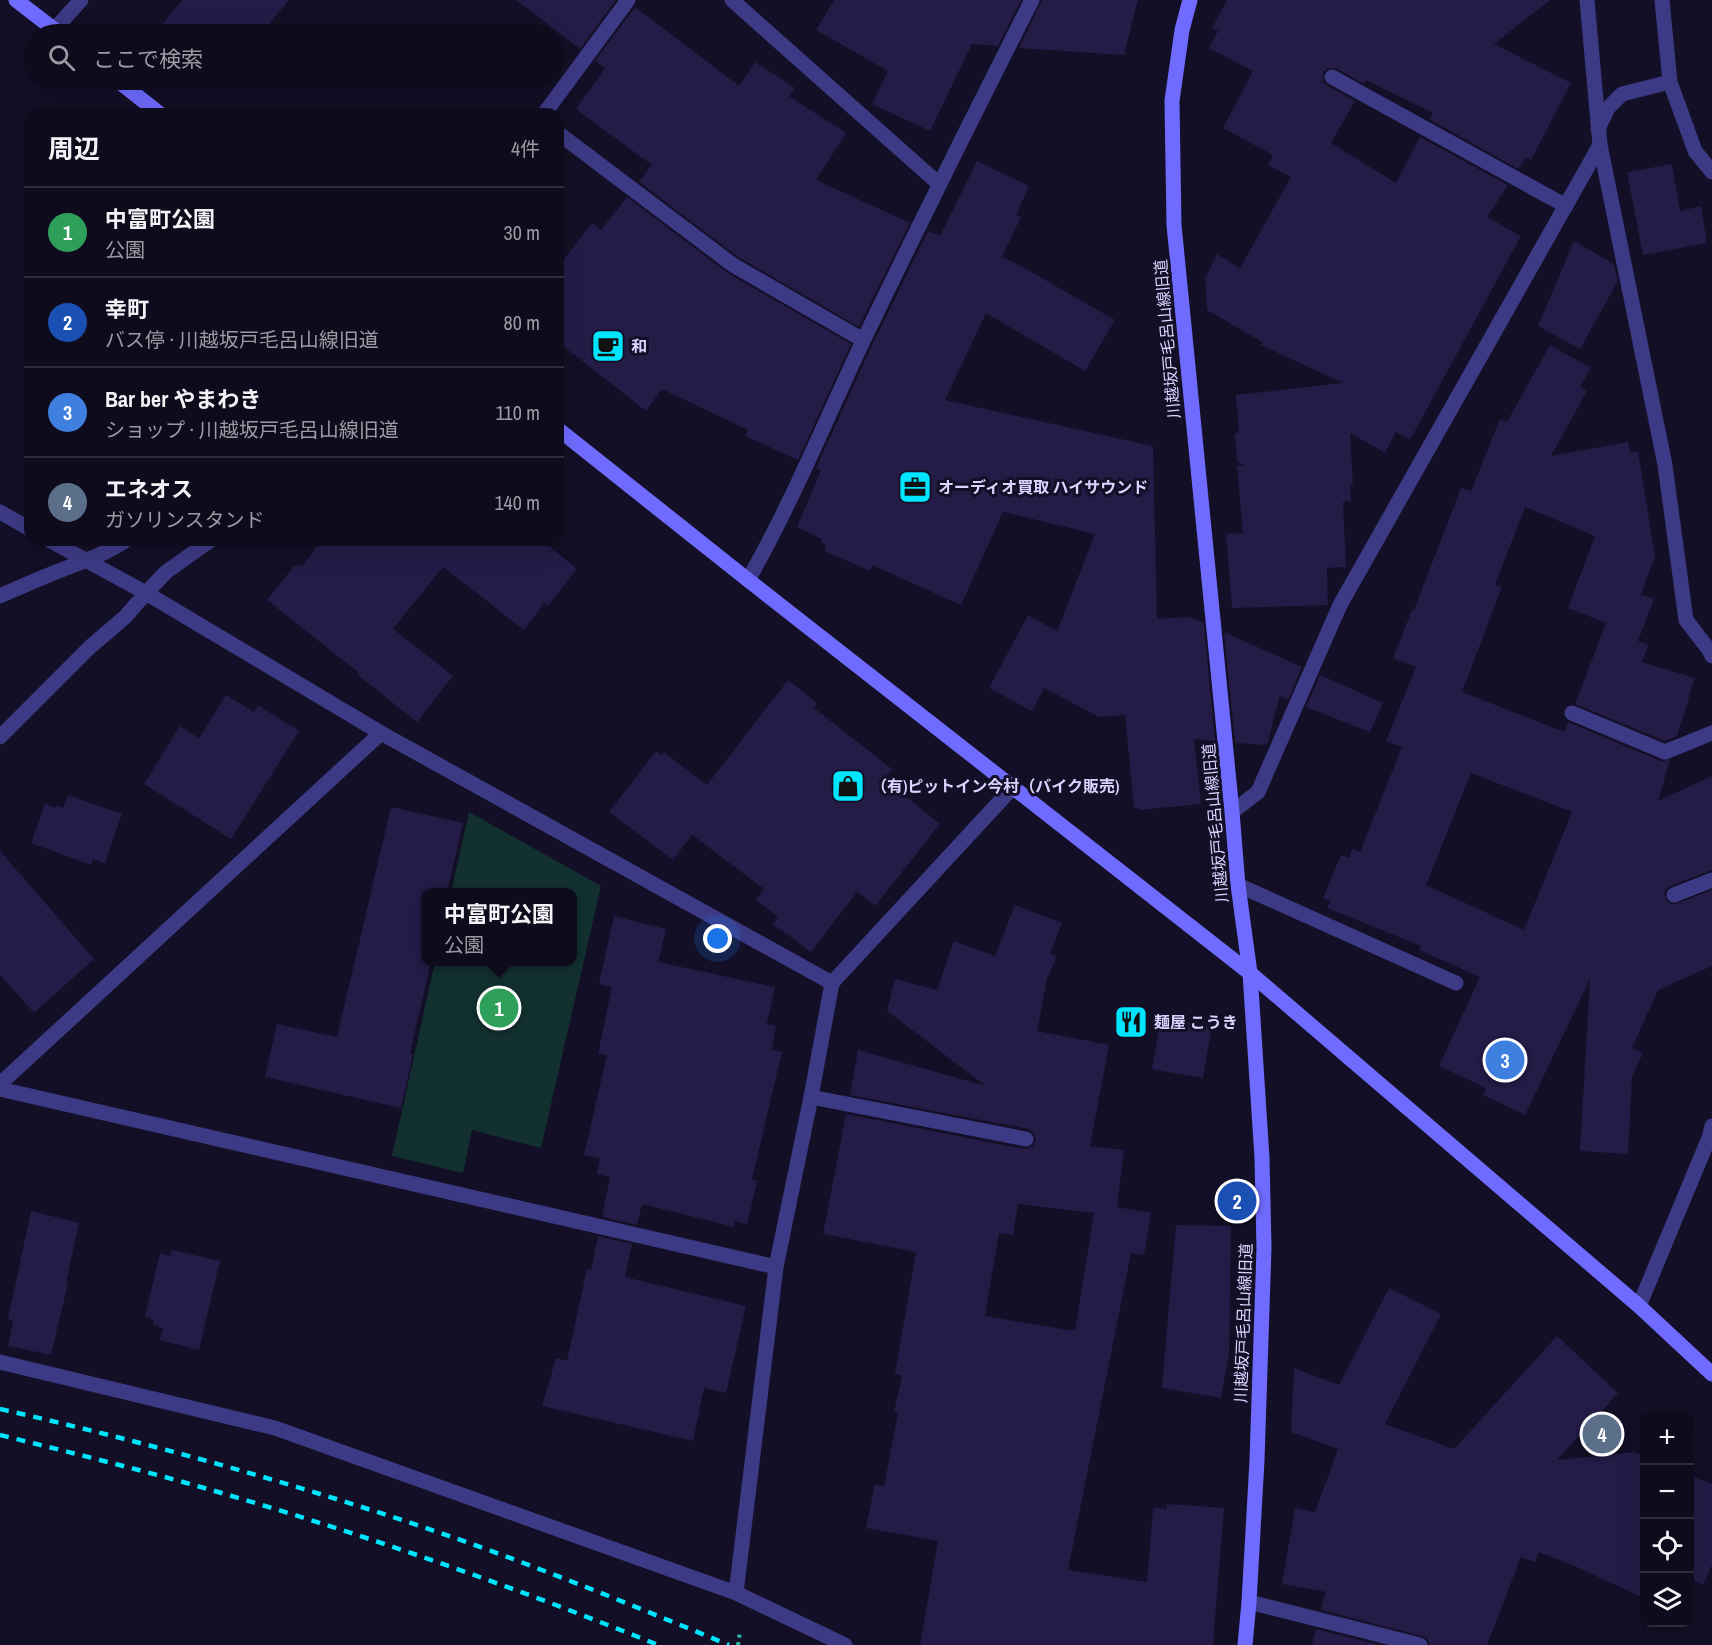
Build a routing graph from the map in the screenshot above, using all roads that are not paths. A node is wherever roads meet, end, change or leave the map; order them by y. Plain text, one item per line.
1 (16, 0) edge
2 (81, 0) edge
3 (628, 0) edge
4 (732, 0) edge
5 (1032, 0) edge
6 (1190, 0) edge
7 (1587, 0) edge
8 (1662, 0) edge
9 (47, 24) edge
10 (63, 24) edge
11 (1332, 76) dead end
12 (1670, 82) junction
13 (564, 87) edge
14 (130, 90) edge
15 (562, 90) edge
16 (152, 108) edge
17 (548, 108) edge
18 (1598, 129) junction
19 (564, 138) edge
20 (1600, 146) junction
21 (1712, 172) edge
22 (939, 184) junction
23 (1566, 206) junction
24 (863, 340) junction
25 (564, 434) edge
26 (0, 512) edge
27 (24, 526) edge
28 (59, 546) edge
29 (118, 546) edge
30 (203, 546) edge
31 (87, 562) junction
32 (748, 580) junction
33 (146, 593) junction
34 (0, 596) edge
35 (1711, 651) edge
36 (1572, 713) dead end
37 (381, 733) junction
38 (1712, 733) edge
39 (0, 737) edge
40 (1013, 787) junction
41 (1232, 812) junction
42 (1712, 880) edge
43 (1238, 885) junction
44 (1674, 895) dead end
45 (1250, 973) junction
46 (832, 983) junction
47 (1456, 983) dead end
48 (0, 1087) edge
49 (811, 1097) junction
50 (1712, 1126) edge
51 (1026, 1140) dead end
52 (776, 1267) junction
53 (1639, 1306) junction
54 (0, 1362) edge
55 (1712, 1374) edge
56 (736, 1593) junction
57 (1249, 1602) junction
58 (845, 1645) edge
59 (1245, 1645) edge
60 (1420, 1645) edge

1 - 9 street
2 - 10 street
3 - 13 street
4 - 22 street
5 - 22 street
6 - 41 street, 川越坂戸毛呂山線旧道
7 - 18 street
8 - 12 street
11 - 23 street
12 - 18 street
12 - 21 street
14 - 16 street
15 - 17 street
18 - 20 street
19 - 24 street
20 - 23 street
20 - 35 street
22 - 24 street
23 - 41 street
24 - 32 street
25 - 32 street
26 - 27 street
28 - 31 street
29 - 31 street
30 - 33 street
31 - 33 street
31 - 34 street
32 - 40 street
33 - 37 street
33 - 39 street
36 - 38 street
37 - 46 street
37 - 48 street
40 - 45 street
40 - 46 street
41 - 43 street, 川越坂戸毛呂山線旧道
42 - 44 street
43 - 45 street, 川越坂戸毛呂山線旧道
43 - 47 street
45 - 53 street
45 - 57 street, 川越坂戸毛呂山線旧道
46 - 49 street
48 - 52 street
49 - 51 street
49 - 52 street
50 - 53 street
52 - 56 street
53 - 55 street
54 - 56 street
56 - 58 street
57 - 59 street, 川越坂戸毛呂山線旧道
57 - 60 street

